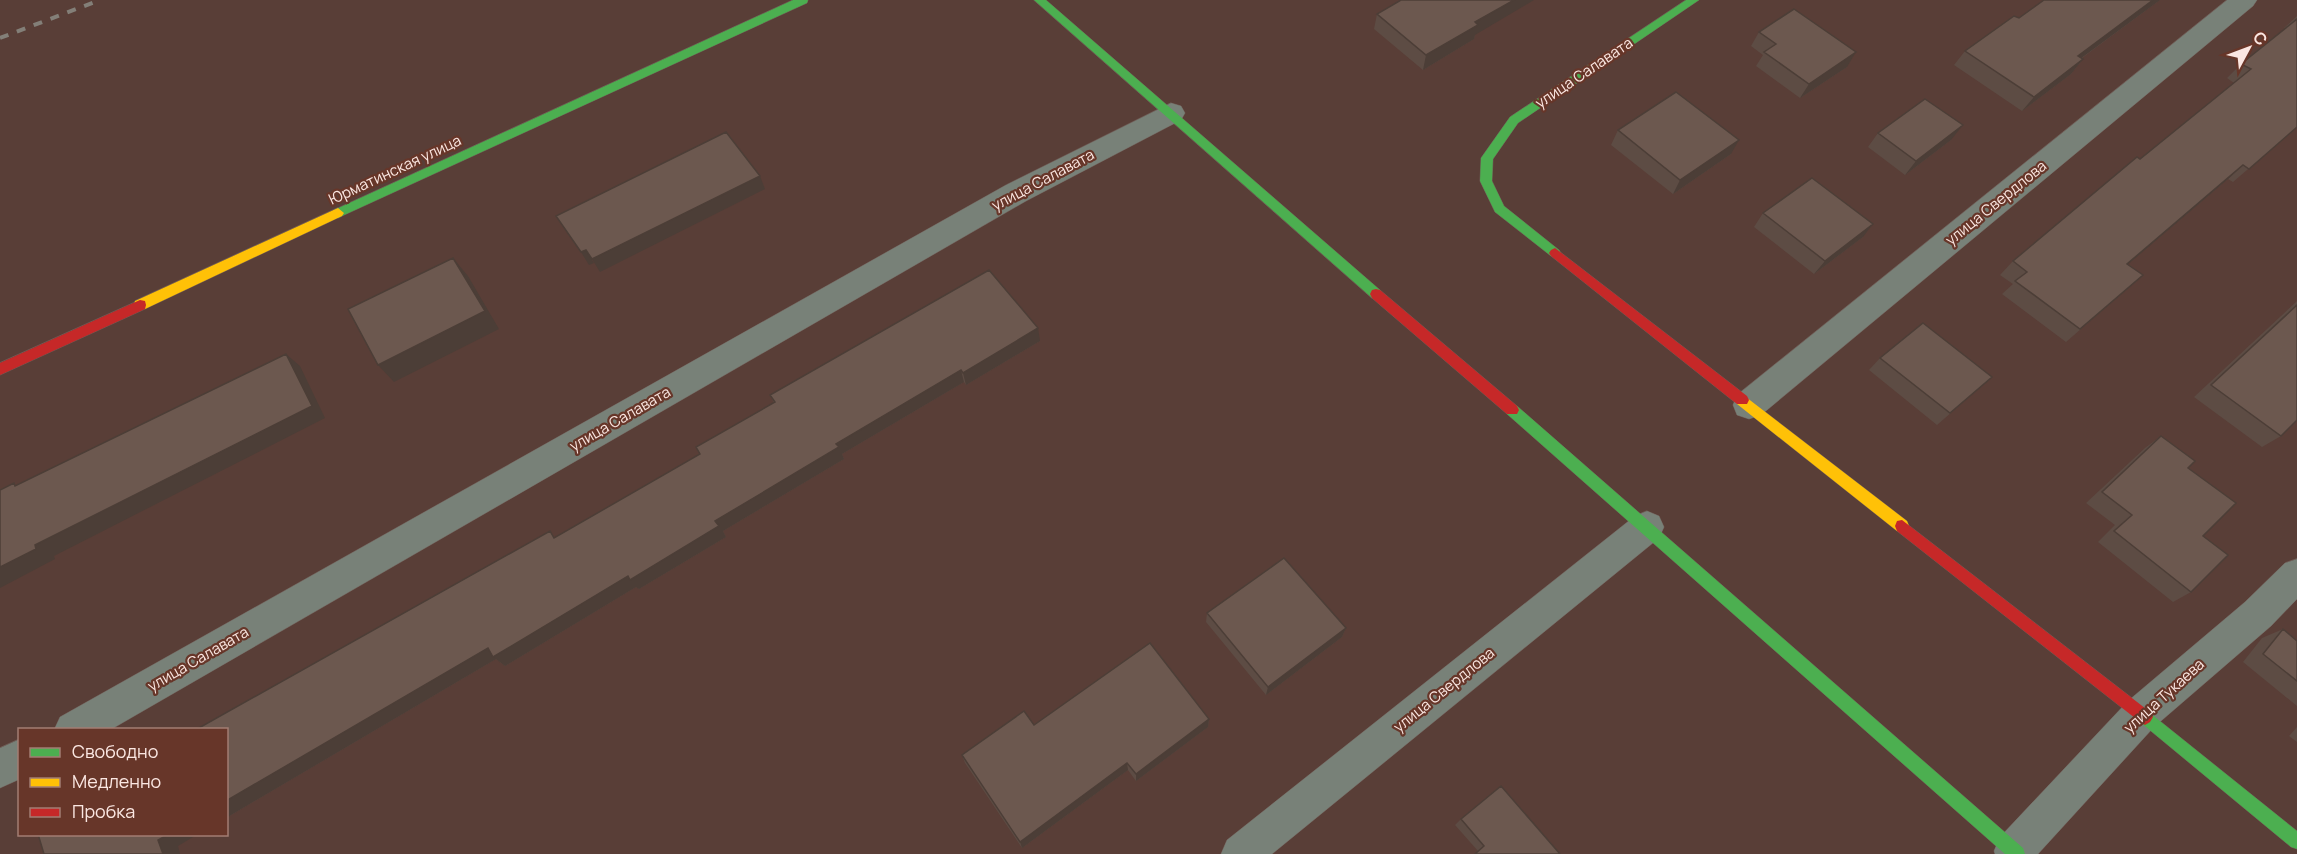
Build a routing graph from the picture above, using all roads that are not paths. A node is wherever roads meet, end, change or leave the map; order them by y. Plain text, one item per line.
1 (803, 0) edge
2 (1039, 0) edge
3 (1694, 0) edge
4 (2244, 0) edge
5 (1171, 113) junction
6 (0, 369) edge
7 (1749, 405) junction
8 (1647, 527) junction
9 (2297, 575) edge
10 (2141, 714) junction
11 (75, 728) edge
12 (18, 759) edge
13 (0, 769) edge
14 (2297, 841) edge
15 (2015, 853) edge
16 (1241, 854) edge

1 - 6 street, Юрматинская улица
2 - 5 street
3 - 7 street, улица Салавата
4 - 7 street, улица Свердлова
5 - 8 street
5 - 11 street, улица Салавата
7 - 10 street
8 - 15 street
8 - 16 street, улица Свердлова
9 - 10 street, улица Тукаева
10 - 14 street
10 - 15 street, улица Тукаева
12 - 13 street

